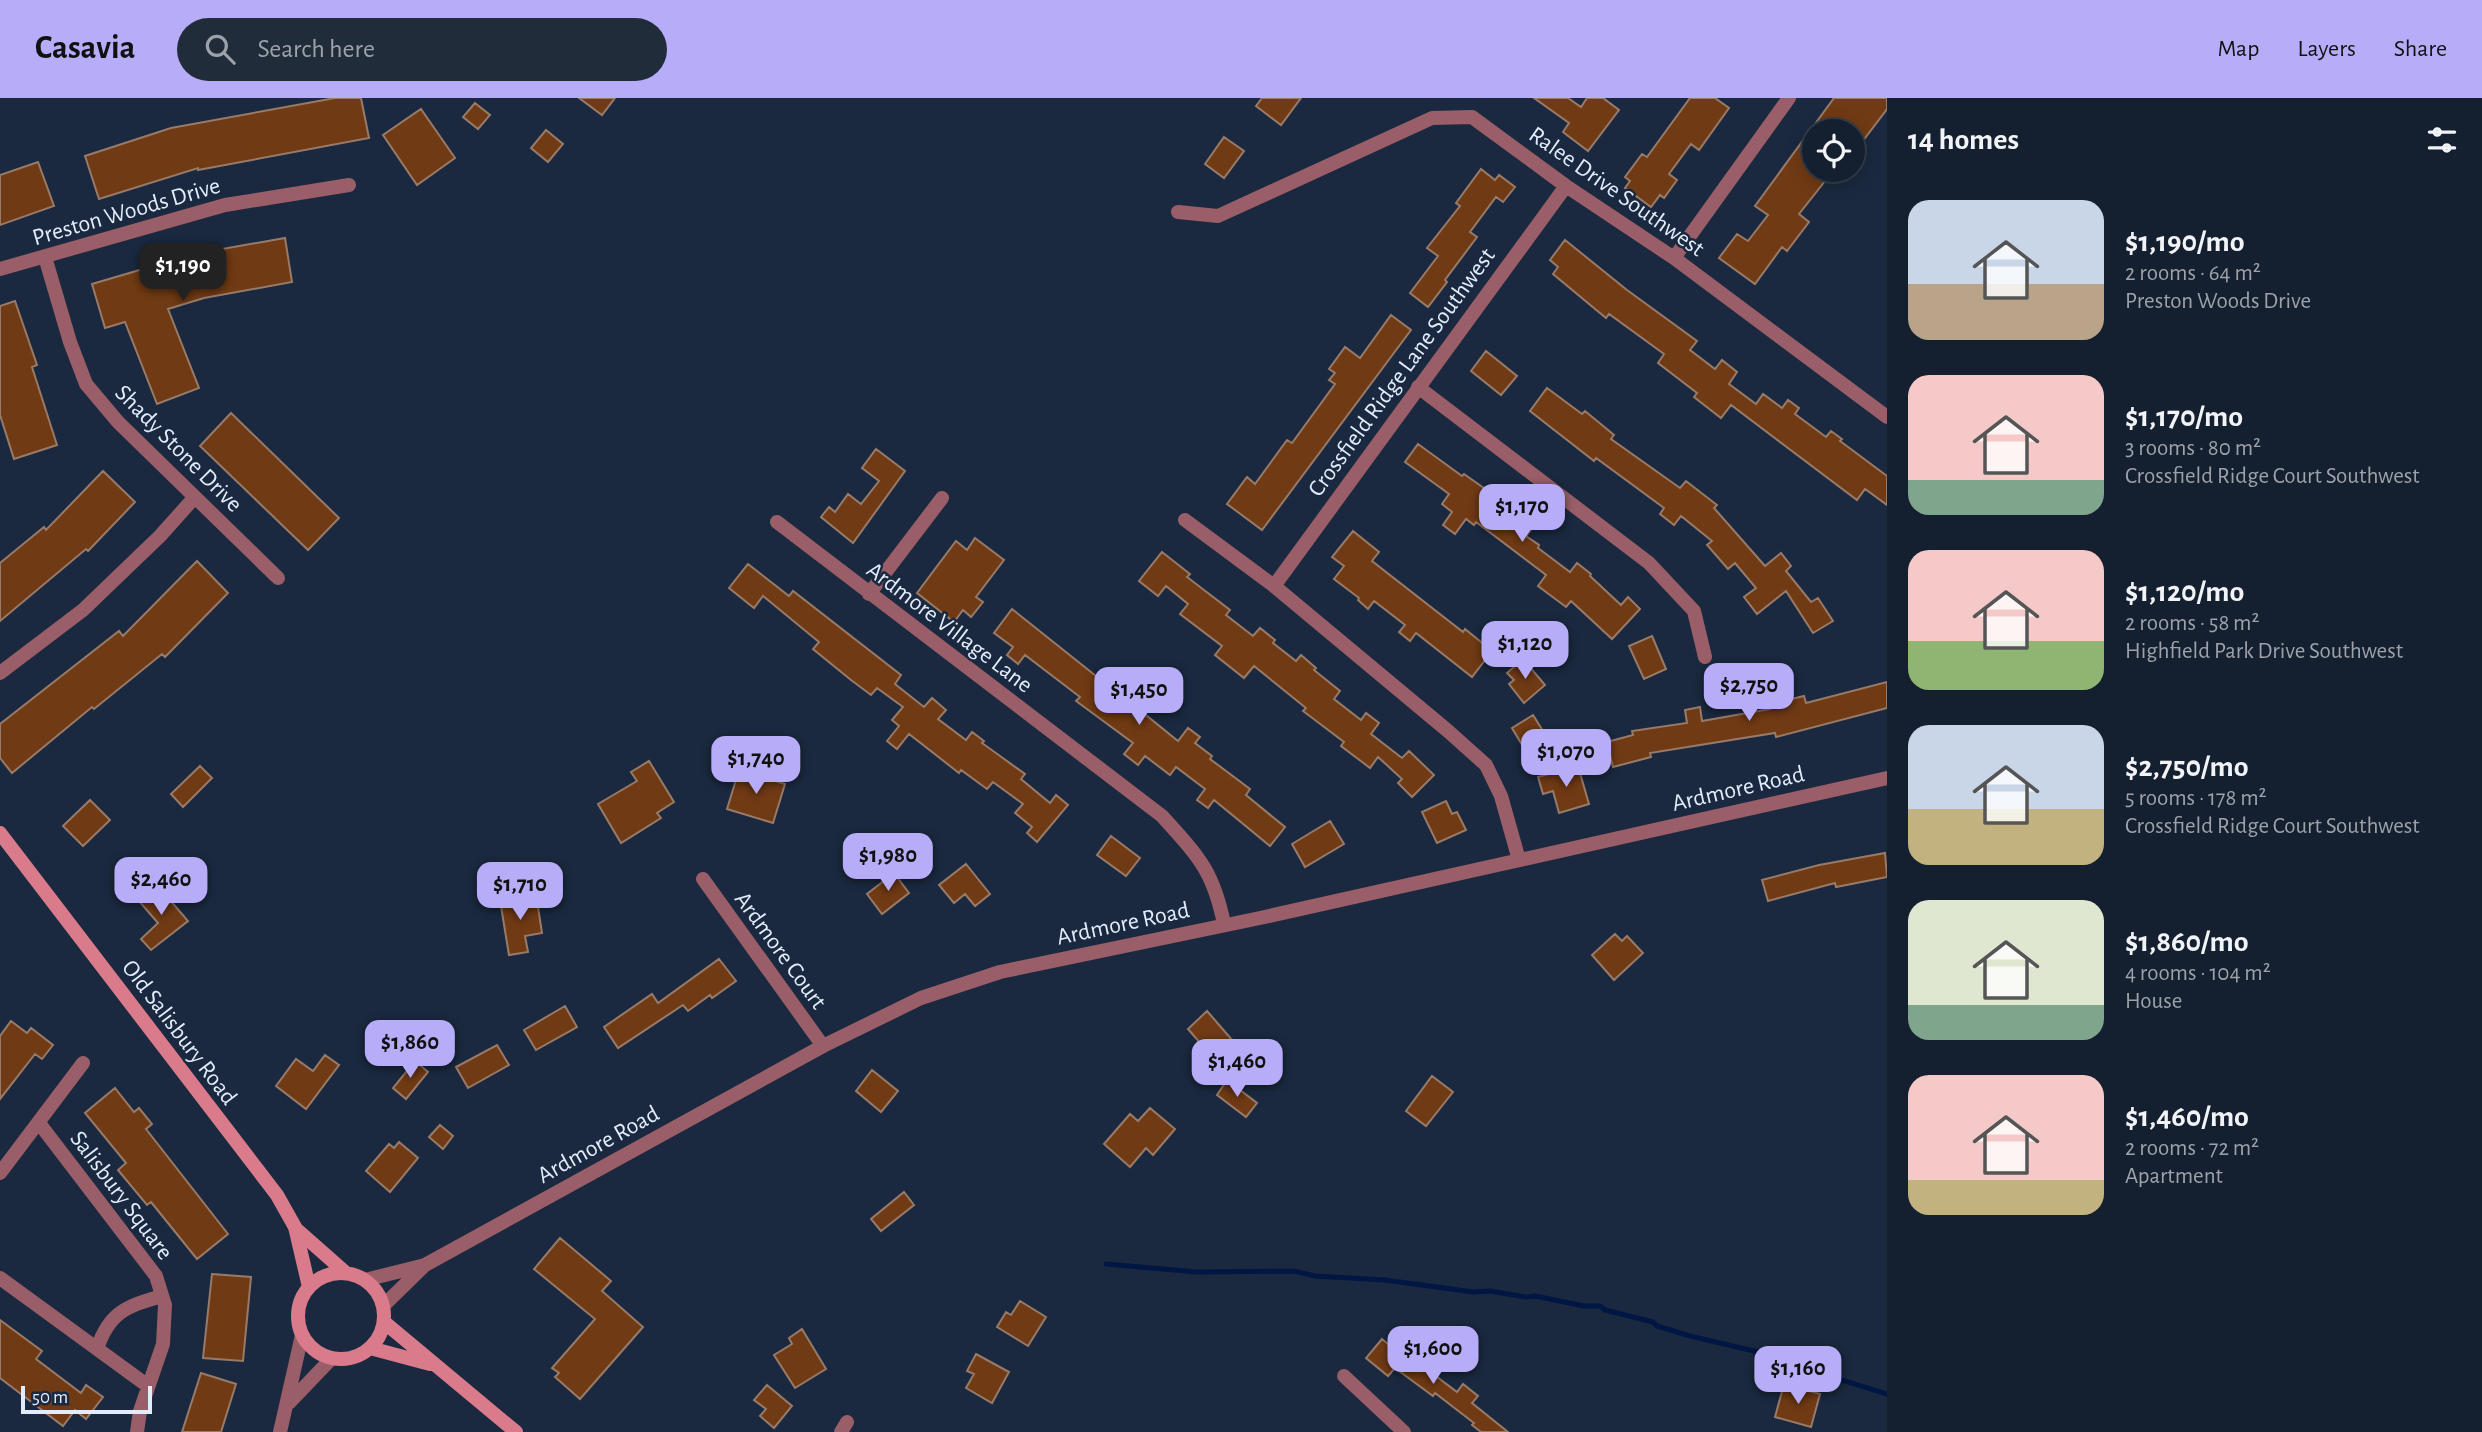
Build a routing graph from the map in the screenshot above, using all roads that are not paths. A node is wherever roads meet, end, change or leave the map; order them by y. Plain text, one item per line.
1 (1788, 98) edge
2 (349, 185) dead end
3 (1566, 186) junction
4 (1178, 212) dead end
5 (45, 257) junction
6 (1674, 258) junction
7 (0, 270) edge
8 (1418, 387) junction
9 (1887, 417) edge
10 (194, 498) junction
11 (942, 498) dead end
12 (1185, 520) dead end
13 (777, 522) dead end
14 (278, 578) dead end
15 (1274, 586) junction
16 (869, 594) junction
17 (1705, 657) dead end
18 (0, 673) edge
19 (1887, 778) edge
20 (0, 833) edge
21 (1518, 860) junction
22 (703, 879) dead end
23 (1224, 924) junction
24 (823, 1046) junction
25 (83, 1063) dead end
26 (40, 1123) junction
27 (0, 1172) edge
28 (295, 1227) junction
29 (425, 1265) junction
30 (346, 1273) junction
31 (0, 1278) edge
32 (365, 1280) junction
33 (309, 1287) junction
34 (162, 1296) junction
35 (383, 1306) junction
36 (384, 1322) junction
37 (302, 1335) junction
38 (370, 1348) junction
39 (97, 1349) junction
40 (332, 1359) junction
41 (435, 1366) junction
42 (1344, 1376) dead end
43 (148, 1386) junction
44 (288, 1404) junction
45 (137, 1432) edge
46 (280, 1432) edge
47 (516, 1432) edge
48 (1404, 1432) edge

1 - 6 street
2 - 5 street, Preston Woods Drive
3 - 4 street, Ralee Drive Southwest
3 - 6 street, Ralee Drive Southwest
3 - 8 street, Crossfield Ridge Lane Southwest
5 - 7 street, Preston Woods Drive
5 - 10 street, Shady Stone Drive
6 - 9 street, Ralee Drive Southwest
8 - 15 street, Crossfield Ridge Lane Southwest
8 - 17 street
10 - 14 street, Shady Stone Drive
10 - 18 street
11 - 16 street
12 - 15 street
13 - 16 street, Ardmore Village Lane
15 - 21 street
16 - 23 street, Ardmore Village Lane
19 - 21 street, Ardmore Road
20 - 28 main road, Old Salisbury Road
21 - 23 street, Ardmore Road
22 - 24 street, Ardmore Court
23 - 24 street, Ardmore Road
24 - 29 street, Ardmore Road
25 - 26 street, Salisbury Square
26 - 27 street, Salisbury Square
26 - 34 street, Salisbury Square
28 - 30 main road, Old Salisbury Road
28 - 33 main road, Old Salisbury Road
29 - 32 street, Ardmore Road
29 - 35 street, Ardmore Road
30 - 32 main road, Old Salisbury Road
30 - 33 main road
31 - 39 street
32 - 35 main road
33 - 37 main road
34 - 39 street, Salisbury Square
34 - 43 street, Salisbury Square
35 - 36 main road
36 - 38 main road
36 - 41 main road
37 - 40 main road
37 - 44 street
38 - 40 main road
38 - 41 main road
39 - 43 street
40 - 44 street
41 - 47 main road
42 - 48 street
43 - 45 street, Salisbury Square
44 - 46 street

